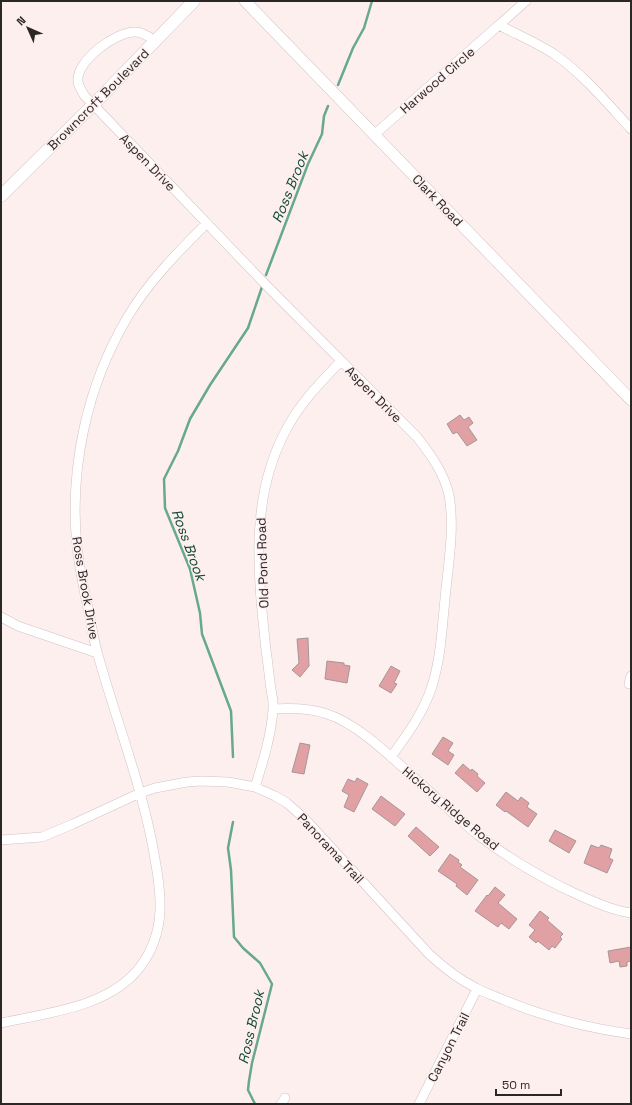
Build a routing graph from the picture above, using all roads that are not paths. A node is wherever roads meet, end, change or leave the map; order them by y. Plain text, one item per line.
1 (194, 1) edge
2 (245, 1) edge
3 (526, 1) edge
4 (500, 25) junction
5 (155, 41) junction
6 (93, 105) junction
7 (631, 129) edge
8 (375, 134) junction
9 (1, 196) edge
10 (207, 223) junction
11 (341, 361) junction
12 (631, 400) edge
13 (1, 618) edge
14 (97, 653) junction
15 (273, 709) junction
16 (391, 757) junction
17 (255, 787) junction
18 (140, 793) junction
19 (1, 840) edge
20 (631, 912) edge
21 (477, 989) junction
22 (1, 1023) edge
23 (631, 1034) edge
24 (419, 1104) edge

1 - 5 main road, Browncroft Boulevard
2 - 8 street, Clark Road
3 - 4 street, Harwood Circle
4 - 7 street
4 - 8 street, Harwood Circle
5 - 6 main road, Browncroft Boulevard
5 - 6 street, Aspen Drive
6 - 9 main road, Browncroft Boulevard
6 - 10 street, Aspen Drive
8 - 12 street, Clark Road
10 - 11 street, Aspen Drive
10 - 14 street, Ross Brook Drive
11 - 15 street, Old Pond Road
11 - 16 street, Aspen Drive
13 - 14 street
14 - 18 street, Ross Brook Drive
15 - 16 street, Hickory Ridge Road
15 - 17 street, Old Pond Road
16 - 20 street, Hickory Ridge Road
17 - 18 street, Panorama Trail
17 - 21 street, Panorama Trail
18 - 19 street, Panorama Trail
18 - 22 street, Ross Brook Drive
21 - 23 street, Panorama Trail
21 - 24 street, Canyon Trail

